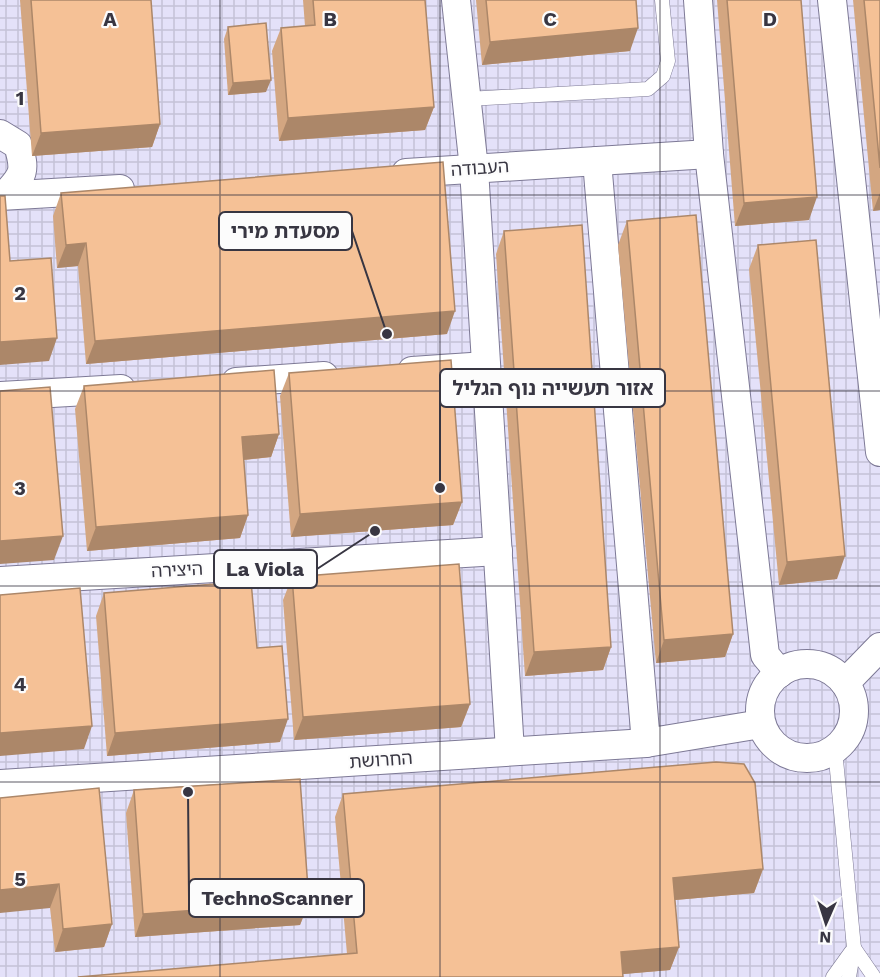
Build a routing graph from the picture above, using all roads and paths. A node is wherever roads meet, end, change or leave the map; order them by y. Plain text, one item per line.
1 (456, 0) edge
2 (662, 0) edge
3 (698, 0) edge
4 (832, 0) edge
5 (467, 99) junction
6 (0, 134) edge
7 (709, 154) junction
8 (597, 160) junction
9 (474, 169) junction
10 (380, 174) edge
11 (145, 188) edge
12 (3, 195) edge
13 (486, 366) junction
14 (392, 372) edge
15 (356, 375) edge
16 (213, 383) edge
17 (142, 388) edge
18 (0, 396) edge
19 (880, 452) edge
20 (498, 551) junction
21 (0, 581) edge
22 (880, 647) edge
23 (780, 673) junction
24 (845, 683) junction
25 (761, 724) junction
26 (646, 743) junction
27 (836, 749) junction
28 (510, 752) junction
29 (0, 784) edge
30 (854, 948) junction
31 (834, 977) edge
32 (849, 977) edge
33 (874, 977) edge

1 - 5 street
2 - 5 lane
3 - 7 street
4 - 19 street
5 - 9 street
6 - 12 street
7 - 8 street, העבודה
7 - 23 street
8 - 9 street, העבודה
8 - 26 street
9 - 10 street, העבודה
9 - 13 street
11 - 12 street
13 - 14 street
13 - 20 street
15 - 16 street
17 - 18 street
20 - 21 street, היצירה
20 - 28 street
22 - 24 street
23 - 24 street
23 - 25 street
24 - 27 street
25 - 26 street, החרושת
25 - 27 street
26 - 28 street, החרושת
27 - 30 lane
28 - 29 street, החרושת
30 - 31 lane
30 - 32 lane
30 - 33 lane

